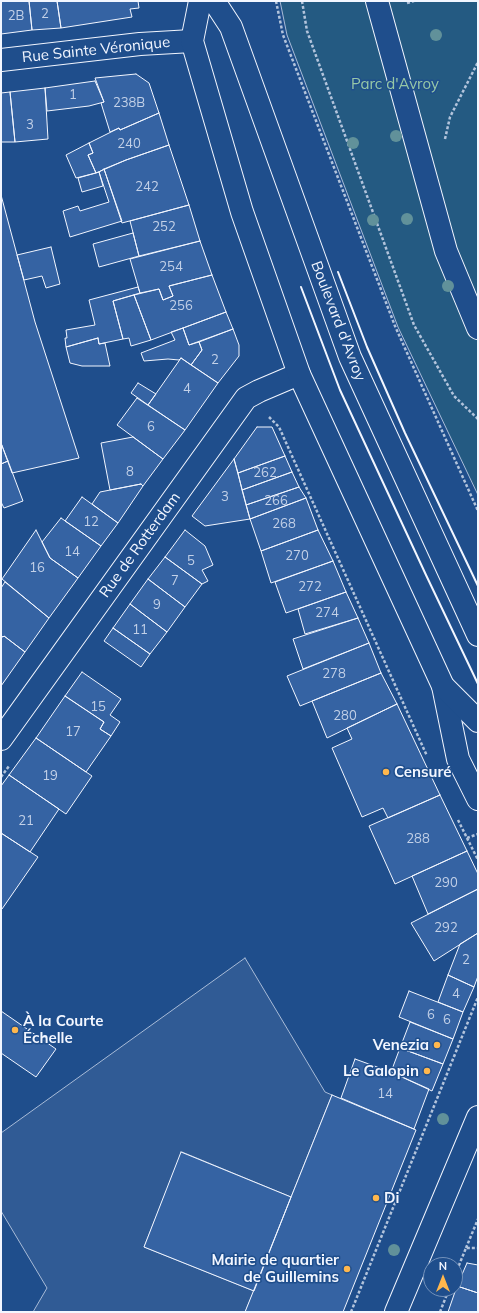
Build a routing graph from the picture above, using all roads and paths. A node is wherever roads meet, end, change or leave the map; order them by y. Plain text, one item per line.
1 (200, 1) edge
2 (214, 1) edge
3 (276, 1) edge
4 (302, 1) edge
5 (377, 1) edge
6 (192, 41) junction
7 (1, 60) edge
8 (478, 62) edge
9 (445, 140) dead end
10 (478, 328) edge
11 (299, 374) junction
12 (262, 419) dead end
13 (478, 419) edge
14 (478, 511) edge
15 (478, 635) edge
16 (443, 686) junction
17 (478, 721) edge
18 (1, 739) edge
19 (427, 757) dead end
20 (10, 764) dead end
21 (1, 777) edge
22 (478, 799) edge
23 (457, 818) dead end
24 (478, 834) edge
25 (467, 838) junction
26 (478, 860) edge
27 (478, 997) edge
28 (476, 1132) edge
29 (478, 1219) edge
30 (466, 1248) junction
31 (478, 1248) edge
32 (462, 1257) edge
33 (446, 1297) edge
34 (351, 1312) edge
35 (396, 1312) edge
36 (440, 1312) edge

1 - 6 main road
2 - 15 main road, Boulevard d'Avroy
3 - 14 path
4 - 13 path
5 - 10 main road
6 - 7 main road, Rue Sainte Véronique
6 - 11 main road
8 - 9 path
11 - 16 main road
11 - 18 main road, Rue de Rotterdam
12 - 19 path
16 - 17 main road
16 - 22 main road
20 - 21 path
23 - 25 path
24 - 25 path
25 - 26 path
27 - 34 path
28 - 35 main road
29 - 30 path
30 - 31 path
30 - 32 path
33 - 36 path

